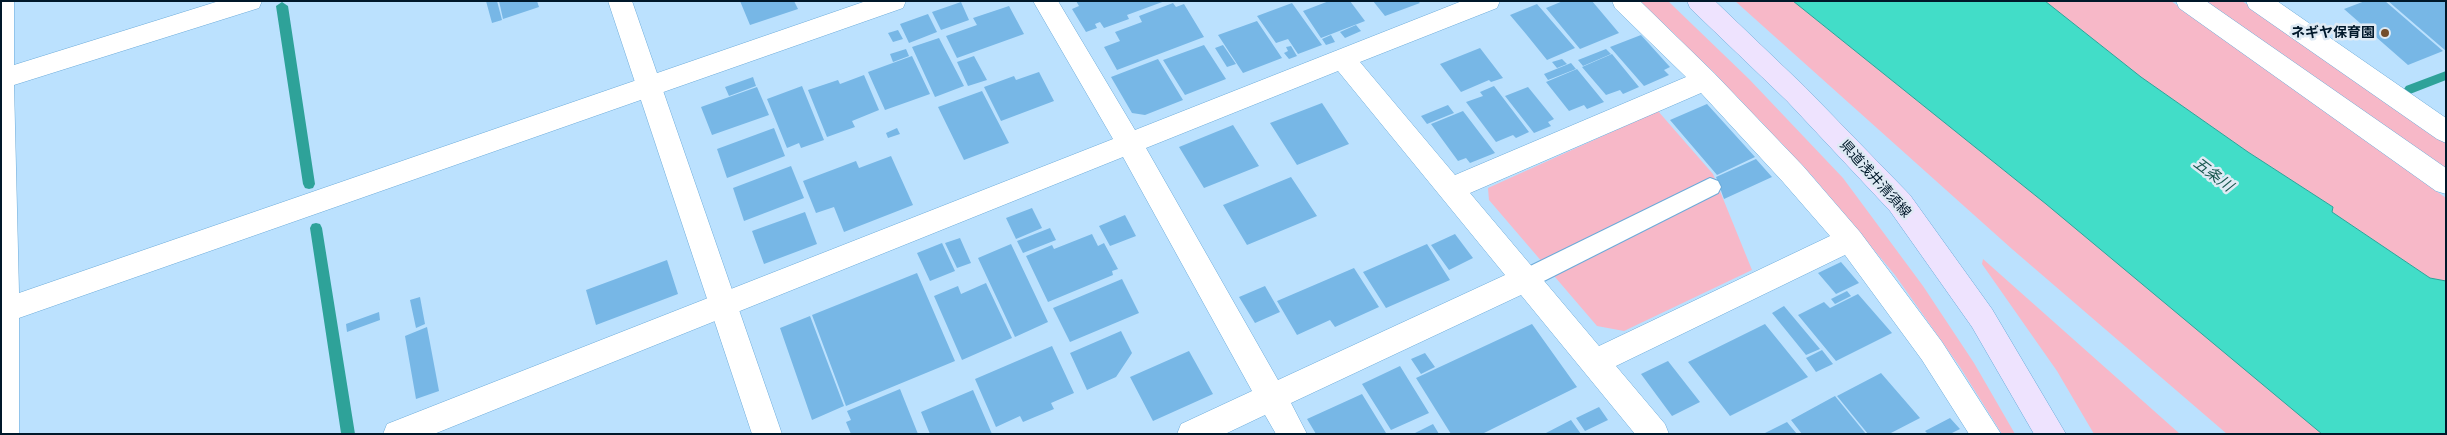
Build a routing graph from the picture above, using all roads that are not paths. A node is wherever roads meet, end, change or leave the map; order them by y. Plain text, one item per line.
1 (2, 1) edge
2 (250, 1) edge
3 (620, 1) edge
4 (894, 1) edge
5 (1045, 1) edge
6 (1488, 1) edge
7 (1624, 1) edge
8 (1699, 1) edge
9 (2188, 1) edge
10 (2258, 1) edge
11 (1343, 59) junction
12 (1, 66) edge
13 (1, 79) edge
14 (1705, 80) junction
15 (1, 85) edge
16 (648, 87) junction
17 (2446, 132) edge
18 (1129, 143) junction
19 (2446, 184) edge
20 (1710, 187) dead end
21 (1451, 189) junction
22 (1850, 240) junction
23 (1526, 279) junction
24 (724, 304) junction
25 (3, 312) edge
26 (1594, 362) junction
27 (1271, 397) junction
28 (4, 434) edge
29 (398, 434) edge
30 (767, 434) edge
31 (1192, 434) edge
32 (1292, 434) edge
33 (1654, 434) edge
34 (1986, 434) edge
35 (2051, 434) edge

1 - 12 street
2 - 13 street
3 - 16 street
4 - 16 street
5 - 18 street
6 - 11 street
7 - 14 street
8 - 35 main road, 県道浅井清須線
9 - 19 street
10 - 17 street
11 - 18 street
11 - 21 street
14 - 21 street
14 - 22 street
15 - 25 street
16 - 24 street
16 - 25 street
18 - 24 street
18 - 27 street
20 - 23 lane
21 - 23 street
22 - 26 street
22 - 34 street
23 - 26 street
23 - 27 street
24 - 29 street
24 - 30 street
25 - 28 street
26 - 33 street
27 - 31 street
27 - 32 street

